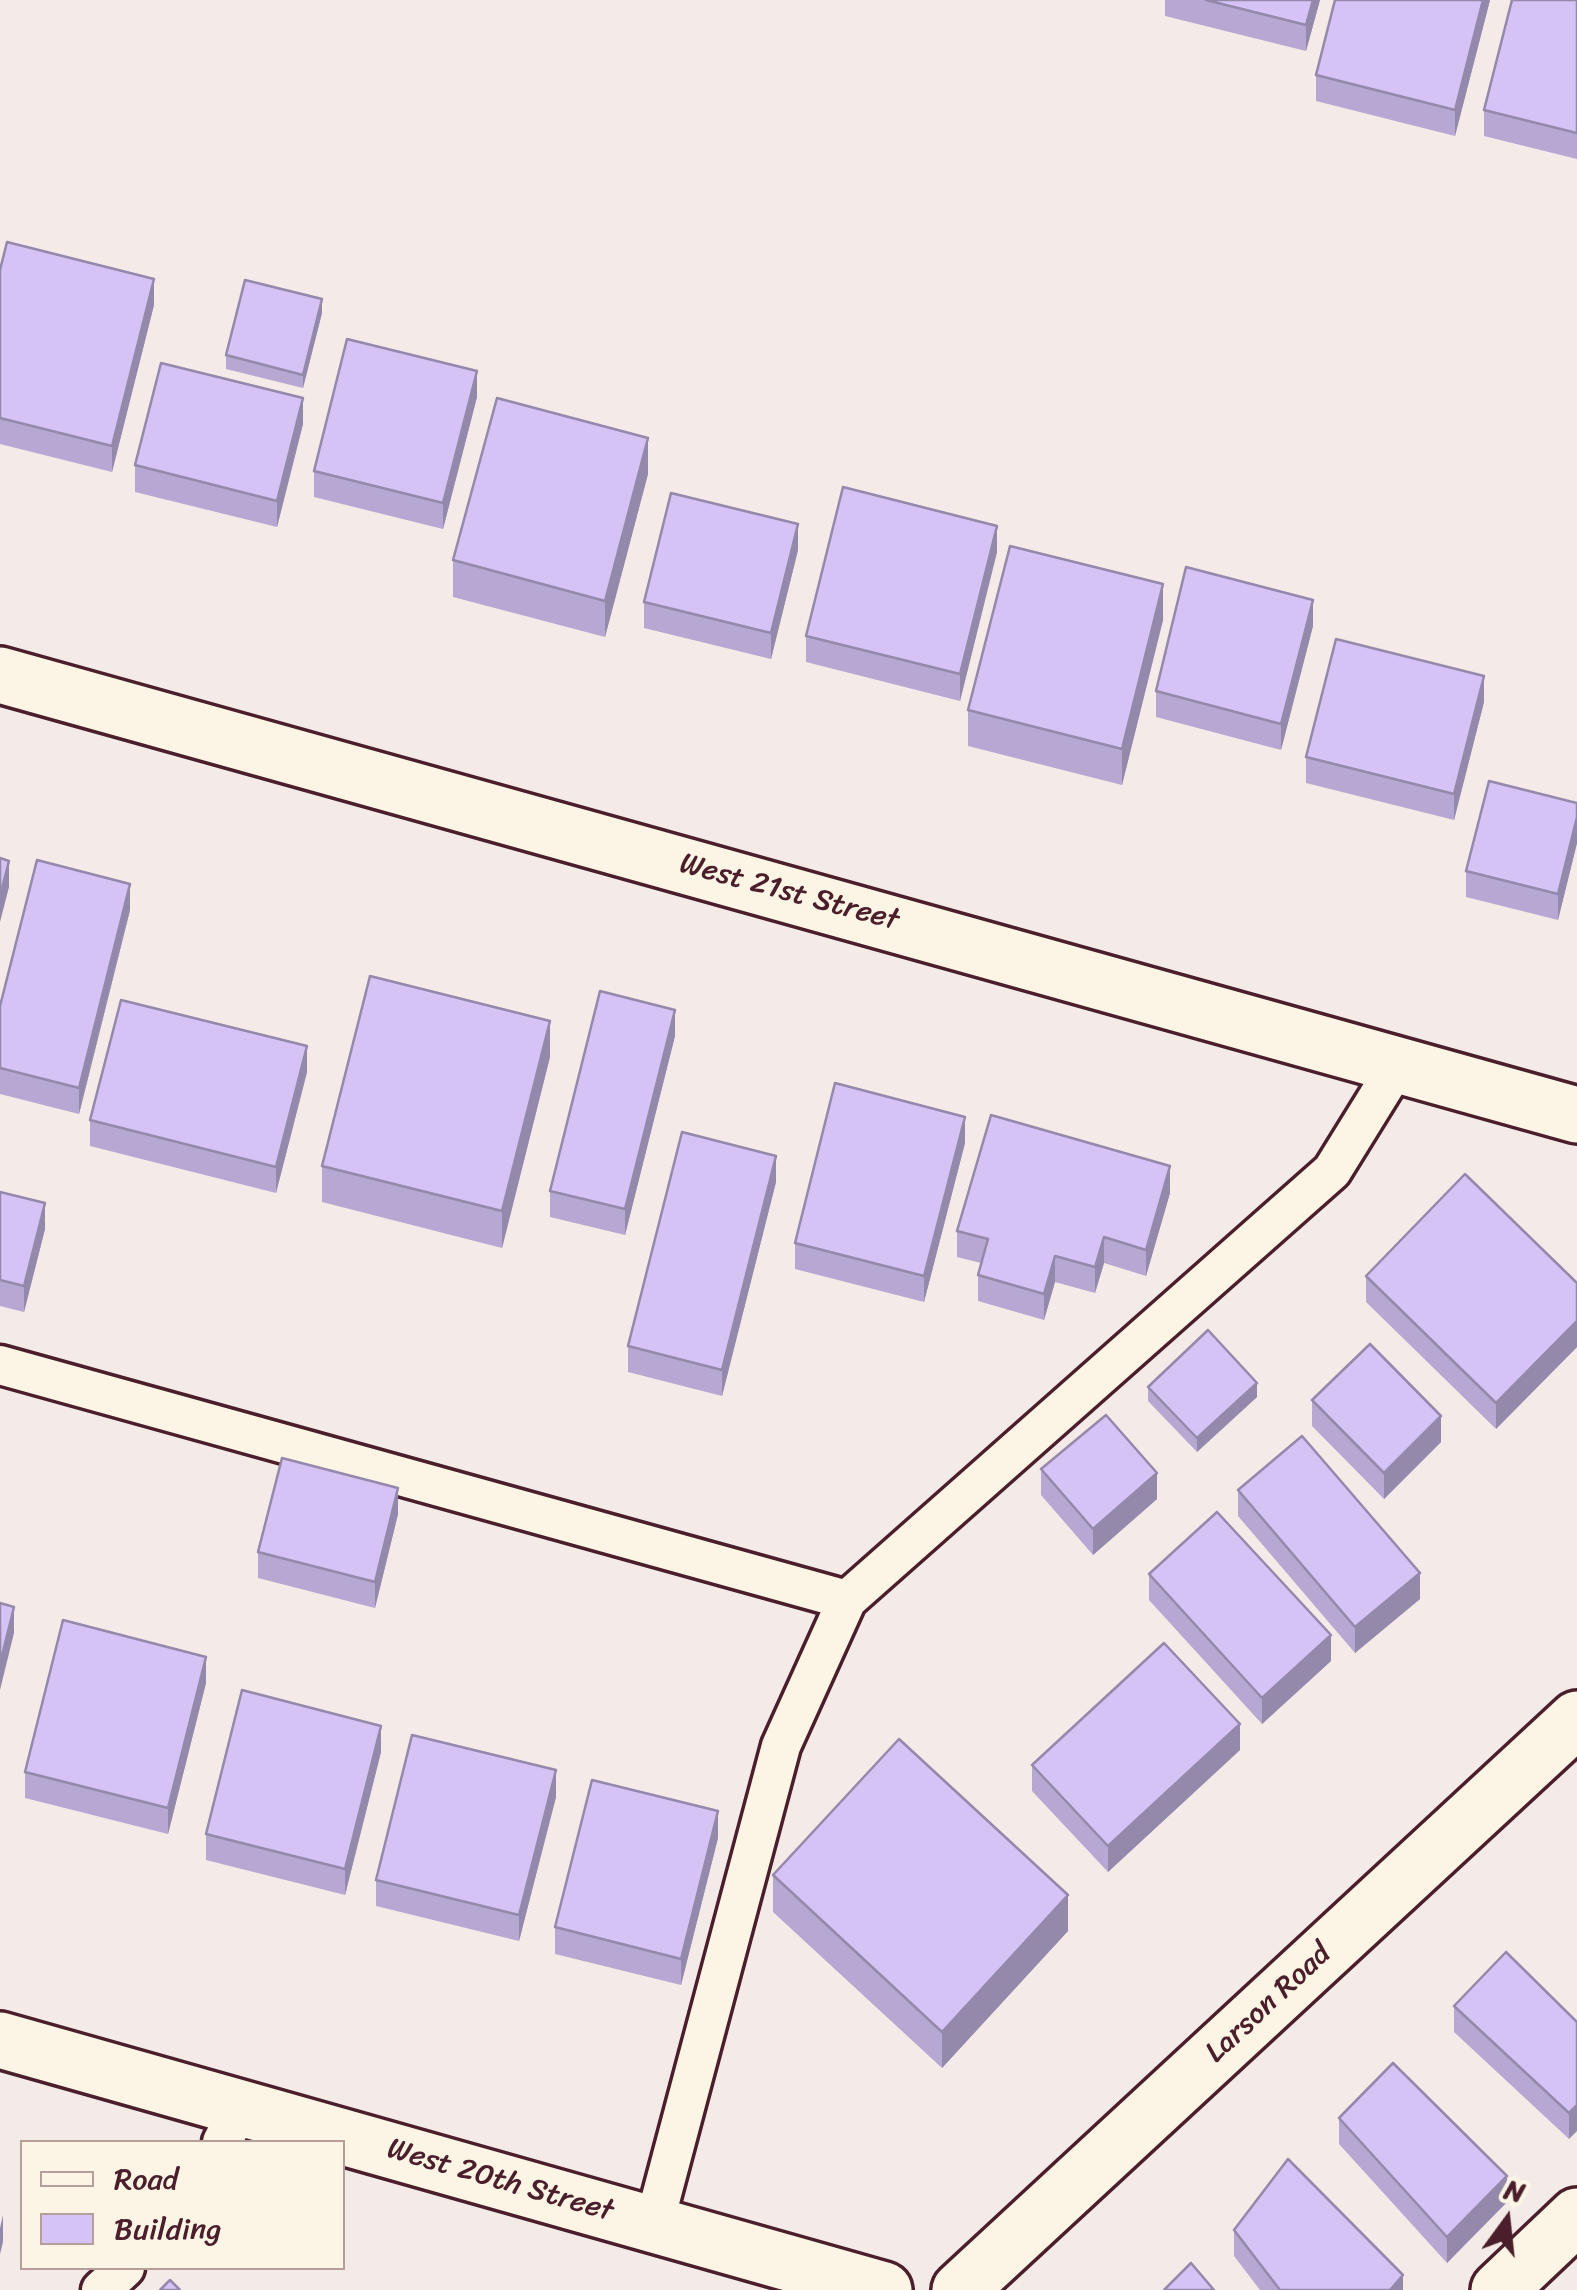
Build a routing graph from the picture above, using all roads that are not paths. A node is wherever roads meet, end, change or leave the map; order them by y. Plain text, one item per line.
1 (0, 674) edge
2 (1397, 1066) junction
3 (1577, 1115) edge
4 (0, 1365) edge
5 (846, 1600) junction
6 (1577, 1719) edge
7 (0, 2040) edge
8 (231, 2125) edge
9 (295, 2140) edge
10 (345, 2152) edge
11 (1577, 2216) edge
12 (654, 2224) junction
13 (123, 2270) edge
14 (101, 2290) edge
15 (884, 2290) edge
16 (960, 2290) edge
17 (1500, 2290) edge

1 - 2 street, West 21st Street
2 - 3 street, West 21st Street
2 - 5 lane
4 - 5 lane
5 - 12 lane
6 - 16 street, Larson Road
7 - 8 street, West 20th Street
8 - 9 street, West 20th Street
10 - 12 street, West 20th Street
11 - 17 street
12 - 15 street, West 20th Street
13 - 14 lane

